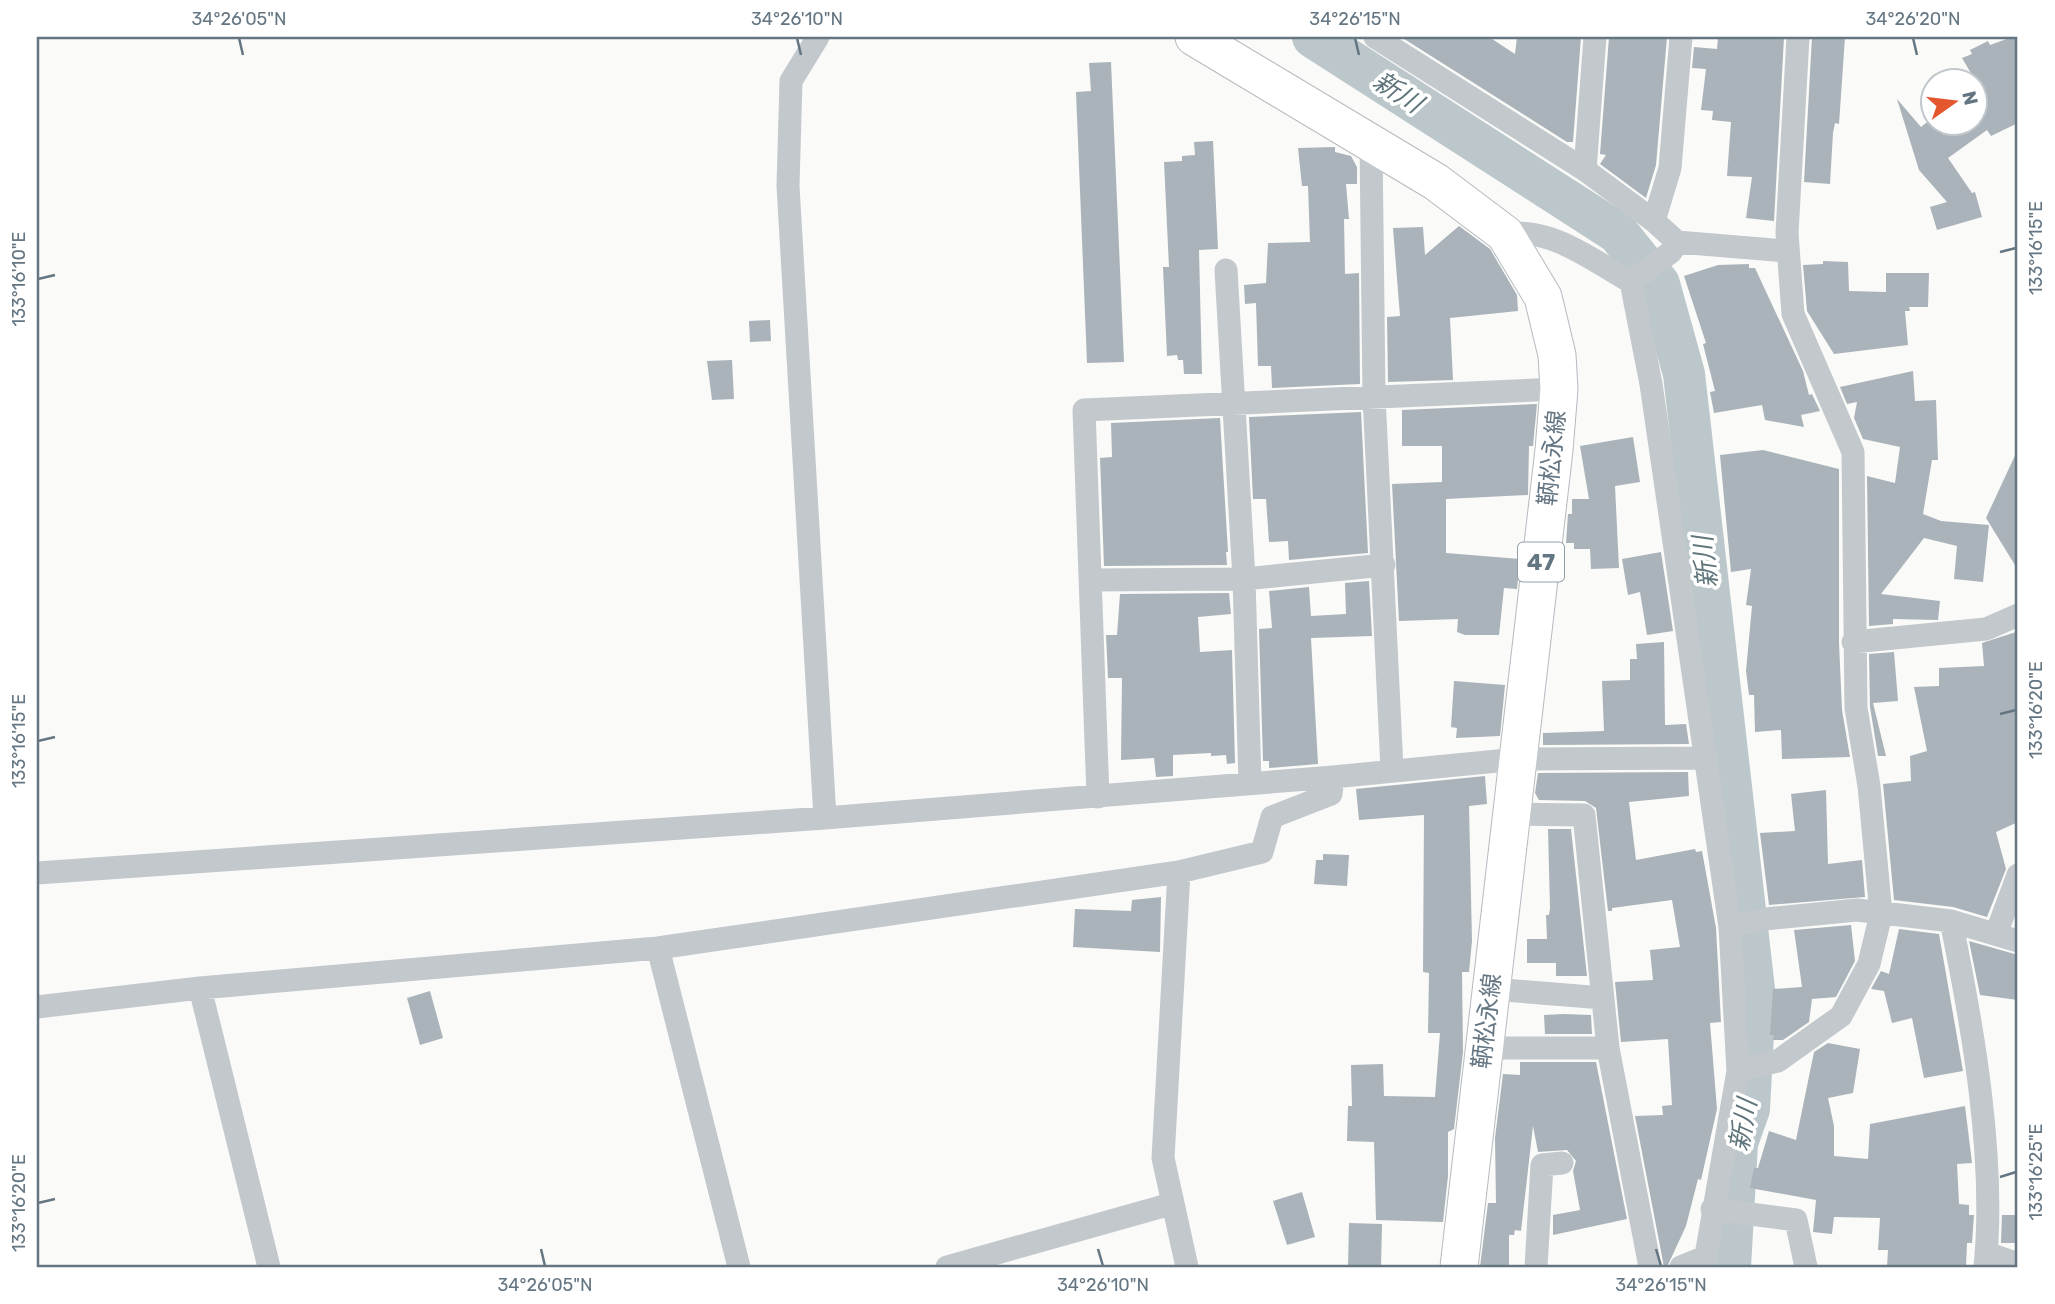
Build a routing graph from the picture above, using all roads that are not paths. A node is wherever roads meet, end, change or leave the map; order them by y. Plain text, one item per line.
1 (818, 37) edge
2 (1194, 37) edge
3 (1375, 37) edge
4 (1595, 37) edge
5 (1681, 37) edge
6 (1798, 37) edge
7 (1371, 142) junction
8 (1585, 170) junction
9 (1654, 221) junction
10 (1505, 234) junction
11 (1674, 247) junction
12 (1787, 251) junction
13 (1226, 270) dead end
14 (1631, 282) junction
15 (1559, 388) junction
16 (1374, 396) junction
17 (1235, 404) junction
18 (1384, 565) junction
19 (1244, 579) junction
20 (1092, 580) junction
21 (2018, 616) edge
22 (1853, 642) junction
23 (1706, 758) junction
24 (1518, 759) junction
25 (1392, 769) junction
26 (1333, 777) junction
27 (1250, 783) junction
28 (1098, 797) junction
29 (1512, 814) junction
30 (825, 818) junction
31 (1179, 872) junction
32 (37, 873) edge
33 (2018, 875) edge
34 (1881, 914) junction
35 (1951, 921) junction
36 (1730, 926) junction
37 (1996, 934) junction
38 (2018, 941) edge
39 (658, 948) junction
40 (200, 988) junction
41 (1491, 989) junction
42 (1603, 998) junction
43 (37, 1006) edge
44 (1484, 1048) junction
45 (1608, 1048) junction
46 (1738, 1071) junction
47 (1562, 1163) dead end
48 (1171, 1204) junction
49 (1712, 1209) junction
50 (1985, 1260) edge
51 (1704, 1263) edge
52 (2018, 1264) edge
53 (269, 1267) edge
54 (739, 1267) edge
55 (947, 1267) edge
56 (1187, 1267) edge
57 (1459, 1267) edge
58 (1536, 1267) edge
59 (1650, 1267) edge
60 (1681, 1267) edge
61 (1806, 1267) edge

1 - 30 street
2 - 7 main road, 鞆松永線 / 47
3 - 8 street
4 - 8 street
5 - 9 street
6 - 12 street
7 - 10 main road, 鞆松永線 / 47
7 - 16 street
8 - 9 street
9 - 11 street
10 - 14 street
10 - 15 main road, 鞆松永線 / 47
11 - 12 street
11 - 14 street
12 - 22 street
13 - 17 street
14 - 23 street
15 - 16 street
15 - 24 main road, 鞆松永線 / 47
16 - 17 street
16 - 18 street
17 - 19 street
17 - 20 street
18 - 19 street
18 - 25 street
19 - 20 street
19 - 27 street
20 - 28 street
21 - 22 street
22 - 34 street
23 - 24 street
23 - 36 street
24 - 25 street
24 - 29 main road, 鞆松永線 / 47
25 - 26 street
26 - 27 street
26 - 31 street
27 - 28 street
28 - 30 street
29 - 41 main road, 鞆松永線 / 47
29 - 42 street
30 - 32 street
31 - 39 street
31 - 48 street
33 - 37 street
34 - 35 street
34 - 36 street
34 - 46 street
35 - 37 street
35 - 50 street
36 - 46 street
37 - 38 street
39 - 40 street
39 - 54 street
40 - 43 street
40 - 53 street
41 - 42 street
41 - 44 main road, 鞆松永線 / 47
42 - 45 street
44 - 45 street
44 - 57 main road, 鞆松永線 / 47
45 - 59 street
46 - 49 street
47 - 58 street
48 - 55 street
48 - 56 street
49 - 51 street
49 - 61 street
50 - 52 street
51 - 60 street

